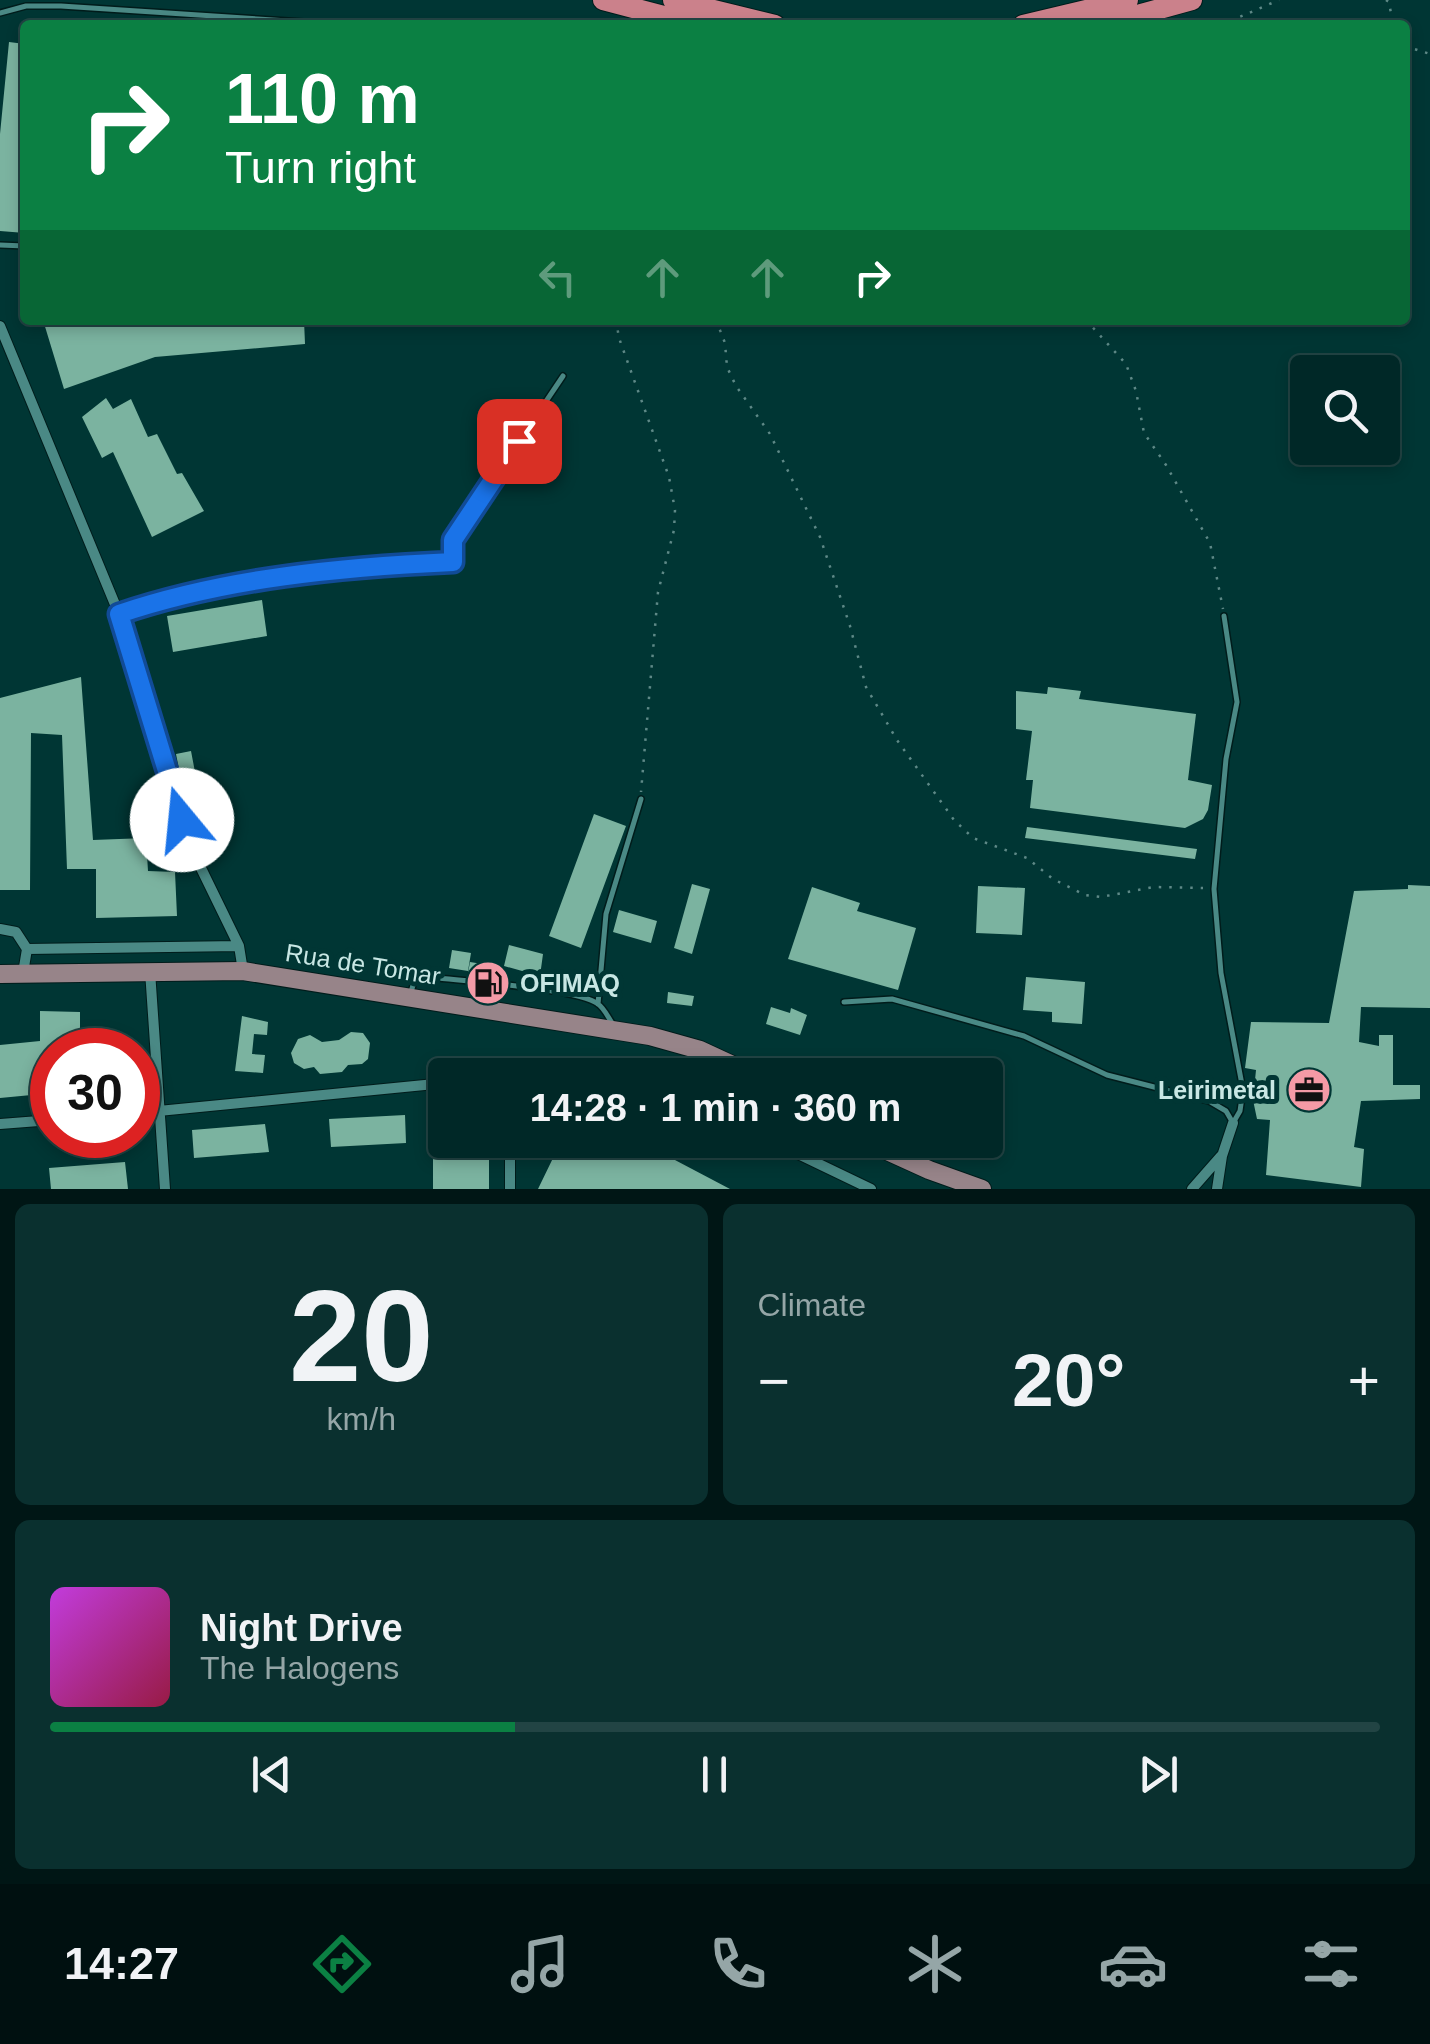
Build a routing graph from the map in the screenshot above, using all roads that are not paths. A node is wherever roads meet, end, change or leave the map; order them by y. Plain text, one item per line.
1 (603, 0) edge
2 (673, 0) edge
3 (1128, 0) edge
4 (1192, 0) edge
5 (0, 13) edge
6 (273, 20) edge
7 (679, 20) edge
8 (754, 20) edge
9 (1045, 20) edge
10 (1119, 20) edge
11 (0, 326) edge
12 (563, 376) dead end
13 (119, 614) junction
14 (1224, 616) road end
15 (640, 799) road end
16 (0, 930) edge
17 (240, 946) junction
18 (27, 948) junction
19 (150, 971) junction
20 (243, 971) junction
21 (9, 972) edge
22 (410, 997) junction
23 (844, 1002) dead end
24 (598, 1004) junction
25 (154, 1028) edge
26 (616, 1030) junction
27 (717, 1058) edge
28 (428, 1086) edge
29 (160, 1112) edge
30 (30, 1122) edge
31 (1233, 1123) junction
32 (0, 1124) edge
33 (160, 1125) edge
34 (1222, 1156) junction
35 (510, 1158) edge
36 (807, 1158) edge
37 (906, 1158) edge
38 (165, 1189) edge
39 (510, 1189) edge
40 (871, 1189) edge
41 (982, 1189) edge
42 (1192, 1189) edge
43 (1217, 1189) edge

1 - 7 highway
2 - 8 highway
3 - 9 highway
4 - 10 highway
5 - 6 lane
11 - 13 street
12 - 13 lane
13 - 17 street
14 - 31 lane
15 - 24 lane
16 - 18 street
17 - 18 street
17 - 20 street
18 - 21 street
19 - 20 main road, Rua de Tomar
19 - 21 main road, Rua de Tomar
19 - 25 street
20 - 22 main road, Rua de Tomar
22 - 24 lane
22 - 26 main road, Rua de Tomar
23 - 31 lane
24 - 26 lane
26 - 27 main road, Rua de Tomar
28 - 29 street
30 - 32 street
31 - 34 street
33 - 38 street
34 - 42 street
34 - 43 street
35 - 39 street
36 - 40 street
37 - 41 main road

